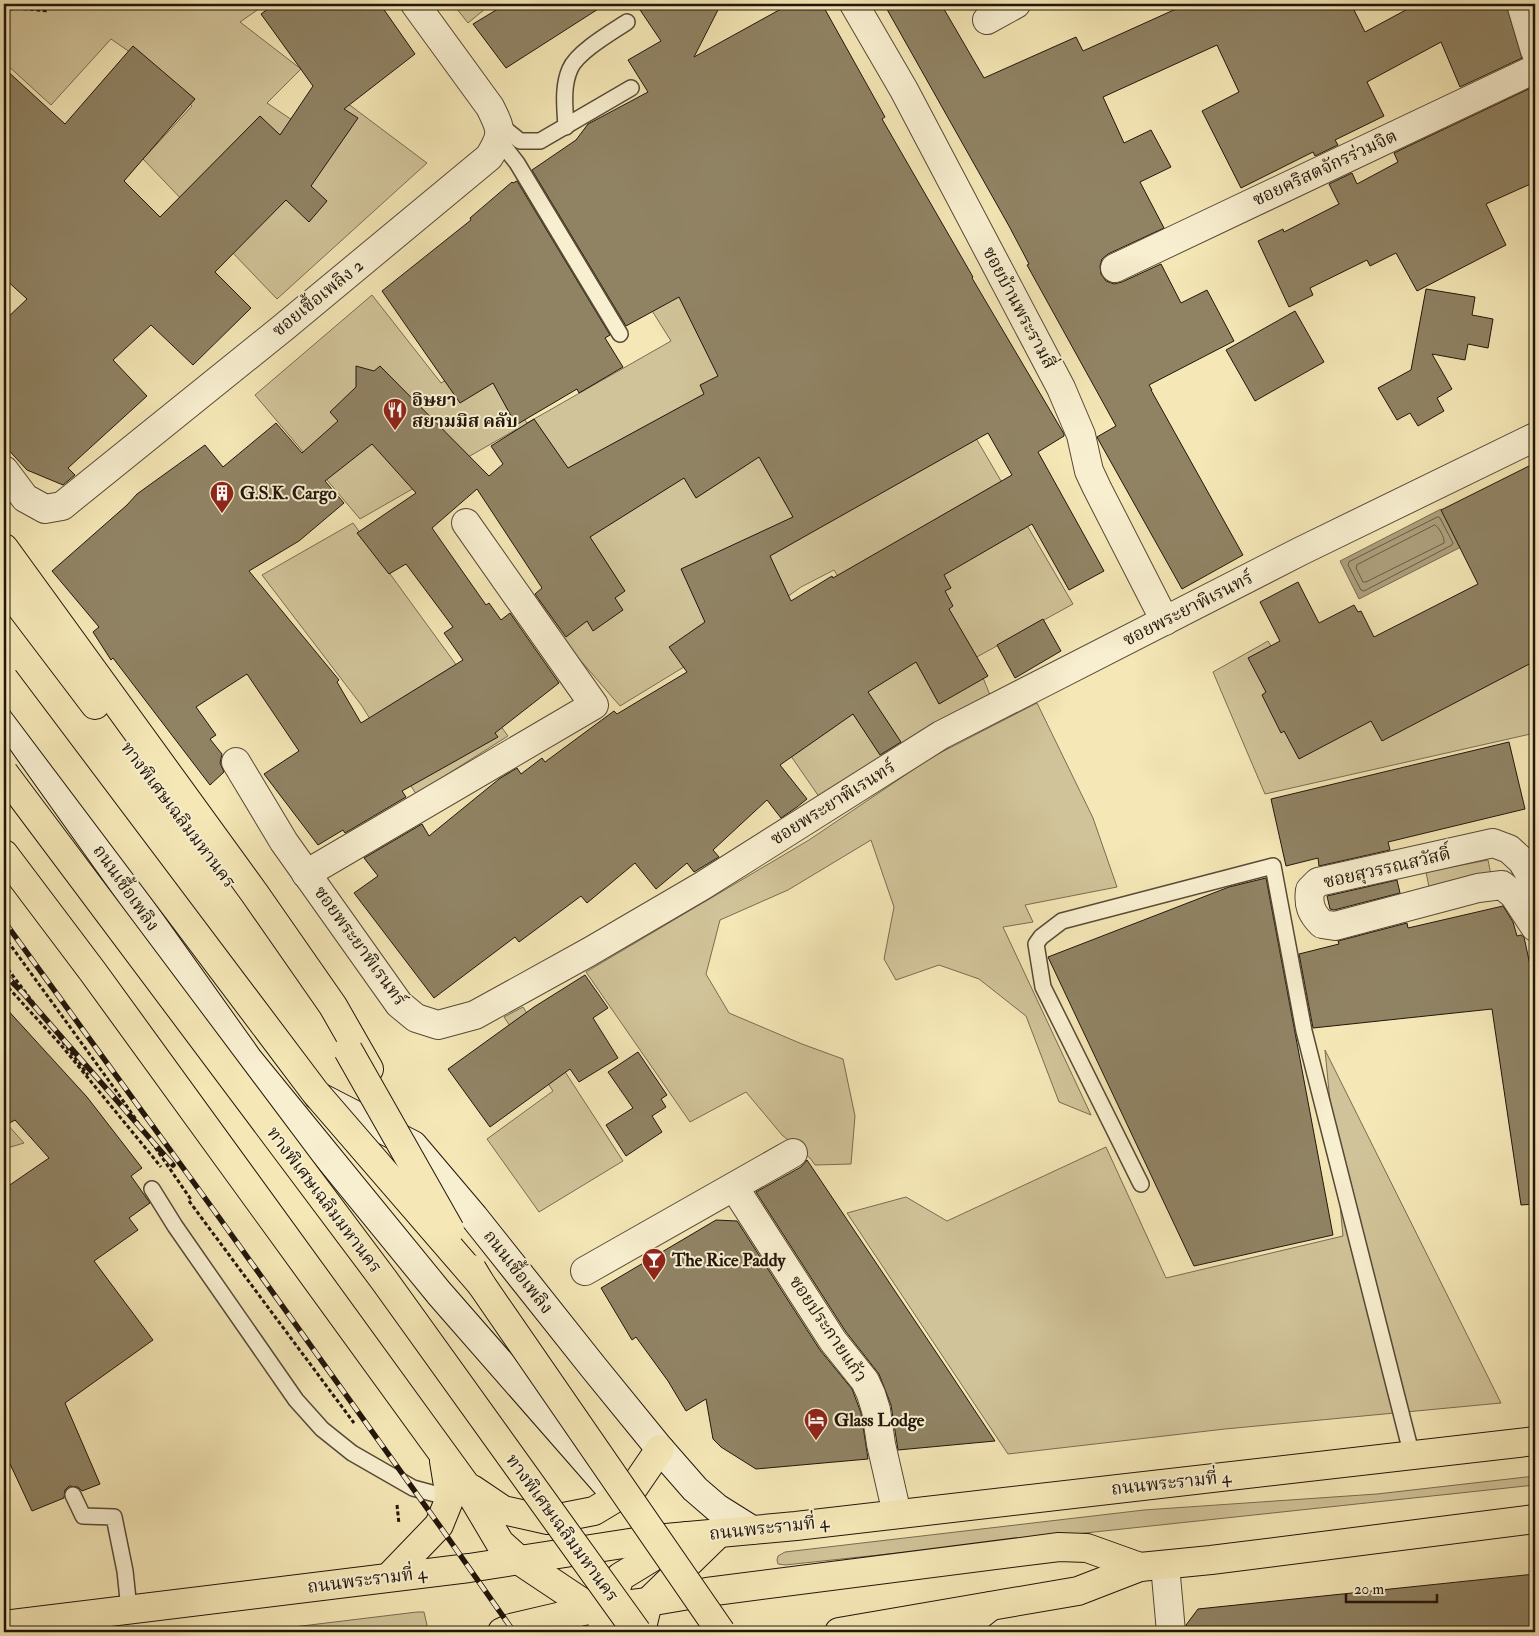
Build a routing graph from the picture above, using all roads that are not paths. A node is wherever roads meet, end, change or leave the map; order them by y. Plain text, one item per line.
1 (415, 4) edge
2 (854, 4) edge
3 (1016, 4) edge
4 (1521, 4) edge
5 (988, 20) dead end
6 (627, 22) dead end
7 (1535, 51) edge
8 (1535, 69) edge
9 (631, 88) dead end
10 (566, 127) junction
11 (499, 132) junction
12 (1115, 268) dead end
13 (620, 334) dead end
14 (1535, 437) edge
15 (4, 470) edge
16 (466, 523) dead end
17 (4, 548) edge
18 (4, 585) edge
19 (1165, 621) junction
20 (4, 679) edge
21 (4, 716) edge
22 (236, 762) dead end
23 (4, 773) edge
24 (1509, 849) junction
25 (4, 854) edge
26 (1408, 862) junction
27 (306, 874) junction
28 (1535, 883) edge
29 (1502, 885) junction
30 (1420, 904) junction
31 (1535, 927) edge
32 (248, 1059) junction
33 (413, 1145) junction
34 (793, 1153) dead end
35 (1141, 1184) dead end
36 (734, 1187) junction
37 (152, 1189) dead end
38 (585, 1271) dead end
39 (481, 1284) junction
40 (1535, 1441) edge
41 (660, 1449) junction
42 (1412, 1456) junction
43 (457, 1491) junction
44 (74, 1495) dead end
45 (617, 1497) junction
46 (897, 1514) junction
47 (1535, 1519) edge
48 (752, 1530) junction
49 (673, 1548) junction
50 (520, 1561) junction
51 (1153, 1566) junction
52 (389, 1577) junction
53 (707, 1592) junction
54 (648, 1602) junction
55 (991, 1606) junction
56 (129, 1609) junction
57 (602, 1616) edge
58 (4, 1626) edge
59 (502, 1632) edge
60 (639, 1632) edge
61 (721, 1632) edge
62 (839, 1632) edge
63 (958, 1632) edge
64 (1171, 1632) edge

1 - 11 street
2 - 19 street, ซอยบ้านพระรามสี่
3 - 5 street
4 - 7 street
6 - 10 lane
8 - 12 street, ซอยคริสตจักรร่วมจิต
9 - 10 lane
10 - 11 lane
11 - 13 lane
11 - 15 street, ซอยเชื้อเพลิง 2
14 - 19 street, ซอยพระยาพิเรนทร์
16 - 27 street
17 - 33 main road
18 - 39 main road, ทางพิเศษเฉลิมมหานคร, bridge
19 - 27 street, ซอยพระยาพิเรนทร์
20 - 39 main road, ทางพิเศษเฉลิมมหานคร, bridge
21 - 32 street, ถนนเชื้อเพลิง
22 - 27 street, ซอยพระยาพิเรนทร์
23 - 60 main road, ทางพิเศษเฉลิมมหานคร, bridge
24 - 26 street, ซอยสุวรรณสวัสดิ์
24 - 28 street
24 - 29 street
25 - 43 main road
26 - 30 street
26 - 30 street, ซอยสุวรรณสวัสดิ์
29 - 30 street, ซอยสุวรรณสวัสดิ์
29 - 31 street
32 - 33 street, ถนนเชื้อเพลิง
32 - 45 street, ถนนเชื้อเพลิง
33 - 41 street, ถนนเชื้อเพลิง
34 - 36 street
35 - 42 lane
36 - 38 street
36 - 46 street, ซอยประกายแก้ว
37 - 43 lane
39 - 61 main road, ทางพิเศษเฉลิมมหานคร, bridge
40 - 42 main road, ถนนพระรามที่ 4
41 - 45 main road
41 - 48 street, ถนนเชื้อเพลิง
42 - 46 main road, ถนนพระรามที่ 4
43 - 45 main road
43 - 50 main road
43 - 52 main road
44 - 56 lane
45 - 49 street, ถนนเชื้อเพลิง
46 - 48 main road, ถนนพระรามที่ 4
47 - 51 main road
48 - 49 main road, ถนนพระรามที่ 4
49 - 50 main road, ถนนพระรามที่ 4
49 - 53 main road
49 - 54 main road
49 - 57 main road
50 - 52 main road, ถนนพระรามที่ 4
50 - 57 main road
51 - 53 main road
51 - 55 main road
51 - 64 street
52 - 56 main road, ถนนพระรามที่ 4
53 - 54 main road
54 - 57 main road
54 - 60 main road
55 - 62 main road
55 - 63 main road
56 - 58 main road, ถนนพระรามที่ 4
57 - 59 main road

